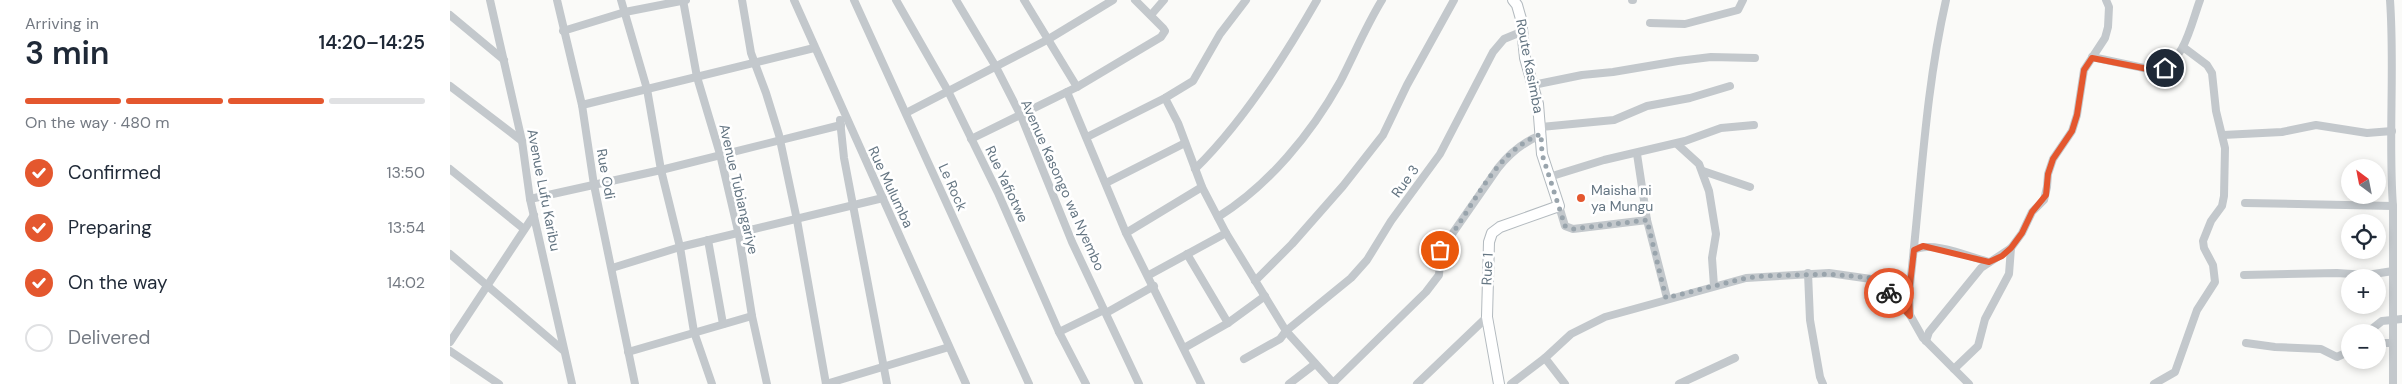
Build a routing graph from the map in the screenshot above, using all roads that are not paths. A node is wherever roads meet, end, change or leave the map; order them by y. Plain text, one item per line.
1 (490, 0) edge
2 (556, 0) edge
3 (621, 0) edge
4 (685, 0) edge
5 (742, 0) edge
6 (794, 0) edge
7 (854, 0) edge
8 (896, 0) edge
9 (956, 0) edge
10 (1024, 0) edge
11 (1113, 0) edge
12 (1135, 0) edge
13 (1164, 0) edge
14 (1246, 0) edge
15 (1316, 0) edge
16 (1382, 0) edge
17 (1454, 0) edge
18 (1513, 0) edge
19 (1743, 0) edge
20 (1946, 0) edge
21 (2106, 0) edge
22 (2200, 0) edge
23 (2390, 0) edge
24 (624, 12) junction
25 (450, 15) edge
26 (1151, 15) junction
27 (1650, 23) dead end
28 (564, 31) junction
29 (1521, 32) junction
30 (1047, 40) junction
31 (2182, 47) junction
32 (814, 48) junction
33 (1755, 58) dead end
34 (2092, 58) junction
35 (504, 60) junction
36 (755, 64) junction
37 (996, 67) junction
38 (697, 77) junction
39 (1532, 85) junction
40 (450, 86) edge
41 (1730, 86) dead end
42 (1077, 87) junction
43 (647, 89) junction
44 (948, 90) junction
45 (1067, 92) junction
46 (1165, 98) junction
47 (838, 102) junction
48 (582, 105) junction
49 (906, 113) junction
50 (1021, 116) junction
51 (841, 125) junction
52 (1754, 125) dead end
53 (1541, 130) junction
54 (2392, 131) junction
55 (2223, 135) junction
56 (1087, 137) junction
57 (971, 139) junction
58 (522, 141) junction
59 (780, 141) junction
60 (1186, 143) junction
61 (1676, 144) junction
62 (720, 154) junction
63 (1637, 154) junction
64 (450, 169) edge
65 (1195, 169) junction
66 (661, 170) junction
67 (1704, 171) junction
68 (1549, 177) junction
69 (1106, 183) junction
70 (594, 185) junction
71 (1202, 187) junction
72 (1750, 187) dead end
73 (883, 198) junction
74 (530, 200) junction
75 (2245, 203) dead end
76 (1558, 206) junction
77 (854, 207) junction
78 (2393, 210) junction
79 (534, 215) junction
80 (2402, 215) edge
81 (1218, 217) junction
82 (797, 220) junction
83 (1647, 220) junction
84 (524, 229) junction
85 (1126, 233) junction
86 (1226, 233) junction
87 (739, 234) junction
88 (708, 240) junction
89 (680, 247) junction
90 (2011, 248) junction
91 (1914, 250) junction
92 (450, 254) edge
93 (1187, 254) junction
94 (1989, 262) junction
95 (612, 268) junction
96 (1808, 274) junction
97 (1149, 275) junction
98 (2244, 275) dead end
99 (2393, 276) junction
100 (1255, 281) junction
101 (486, 285) junction
102 (1154, 286) junction
103 (1714, 286) junction
104 (1265, 296) junction
105 (1666, 298) junction
106 (1105, 312) junction
107 (752, 316) junction
108 (1910, 316) junction
109 (1487, 317) junction
110 (2393, 319) junction
111 (2402, 319) edge
112 (1228, 323) junction
113 (723, 324) junction
114 (2378, 324) edge
115 (1286, 331) junction
116 (694, 332) junction
117 (1059, 332) junction
118 (450, 342) edge
119 (1926, 342) junction
120 (2246, 343) dead end
121 (2386, 343) edge
122 (2393, 343) junction
123 (949, 347) junction
124 (1184, 348) junction
125 (450, 351) edge
126 (564, 351) junction
127 (628, 352) junction
128 (2341, 355) edge
129 (1545, 358) junction
130 (1735, 358) dead end
131 (1244, 359) dead end
132 (1315, 364) junction
133 (884, 367) junction
134 (1954, 369) junction
135 (1333, 383) edge
136 (499, 384) edge
137 (572, 384) edge
138 (635, 384) edge
139 (712, 384) edge
140 (767, 384) edge
141 (826, 384) edge
142 (887, 384) edge
143 (966, 384) edge
144 (1030, 384) edge
145 (1086, 384) edge
146 (1139, 384) edge
147 (1201, 384) edge
148 (1288, 384) edge
149 (1417, 384) edge
150 (1499, 384) edge
151 (1511, 384) edge
152 (1565, 384) edge
153 (1679, 384) edge
154 (1823, 384) edge
155 (1969, 384) edge
156 (2154, 384) edge
157 (2393, 384) edge

1 - 35 street, Avenue Lufu Karibu
2 - 28 street, Rue Odi
3 - 24 street
4 - 24 street
4 - 38 street, Avenue Tubiangariye
5 - 36 street
6 - 32 street, Rue Mulumba
7 - 49 street, Le Rock
8 - 44 street, Rue Yafiotwe
9 - 37 street, Avenue Kasongo wa Nyembo
10 - 30 street
11 - 30 street
12 - 26 street
13 - 26 street
14 - 46 street
15 - 65 street
16 - 81 street
17 - 100 street
18 - 29 street, Route Kasimba
19 - 27 street
20 - 91 street
21 - 34 street
22 - 31 street
23 - 54 street
24 - 28 street
24 - 43 street
25 - 35 street
26 - 42 street
28 - 48 street, Rue Odi
29 - 39 street, Route Kasimba
29 - 115 street, Rue 3
30 - 37 street
30 - 42 street
31 - 34 street
31 - 55 street
32 - 36 street
32 - 47 street, Rue Mulumba
33 - 39 street
34 - 90 street
35 - 58 street, Avenue Lufu Karibu
36 - 38 street
36 - 59 street
37 - 44 street
37 - 50 street, Avenue Kasongo wa Nyembo
38 - 43 street
38 - 62 street, Avenue Tubiangariye
39 - 53 street, Route Kasimba
40 - 58 street
41 - 53 street
42 - 45 street
43 - 48 street
43 - 66 street
44 - 49 street
44 - 57 street, Rue Yafiotwe
45 - 50 street
45 - 56 street
46 - 56 street
46 - 60 street
47 - 51 street
47 - 73 street, Rue Mulumba
48 - 70 street, Rue Odi
49 - 144 street, Le Rock
50 - 57 street
50 - 106 street, Avenue Kasongo wa Nyembo
51 - 59 street
51 - 77 street
52 - 61 street
53 - 68 street, Route Kasimba
53 - 135 street
54 - 55 street
54 - 78 street
55 - 156 street
56 - 69 street
57 - 117 street, Rue Yafiotwe
58 - 74 street, Avenue Lufu Karibu
59 - 62 street
59 - 82 street
60 - 65 street
60 - 69 street
61 - 63 street
61 - 67 street
62 - 66 street
62 - 87 street, Avenue Tubiangariye
63 - 68 street
63 - 83 street
64 - 84 street
65 - 71 street
66 - 70 street
66 - 89 street
67 - 72 street
67 - 103 street
68 - 76 street, Route Kasimba
69 - 85 street
70 - 74 street
70 - 95 street, Rue Odi
71 - 81 street
71 - 85 street
73 - 77 street
73 - 123 street, Rue Mulumba
74 - 79 street, Avenue Lufu Karibu
75 - 78 street
76 - 83 street, Route Kasimba
76 - 109 street, Rue 1
77 - 82 street
77 - 133 street
78 - 80 street
78 - 99 street
79 - 84 street
79 - 126 street, Avenue Lufu Karibu
81 - 86 street
82 - 87 street
82 - 141 street
83 - 105 street
84 - 101 street
85 - 97 street
86 - 93 street
86 - 100 street
87 - 88 street
87 - 107 street, Avenue Tubiangariye
88 - 89 street
88 - 113 street
89 - 95 street
89 - 116 street
90 - 94 street
90 - 134 street
91 - 94 street
91 - 108 street
92 - 101 street
93 - 97 street
93 - 112 street
94 - 119 street
95 - 127 street, Rue Odi
96 - 103 street
96 - 108 street
96 - 154 street
97 - 102 street
98 - 99 street
99 - 110 street
100 - 104 street
101 - 118 street
101 - 126 street
102 - 106 street
102 - 124 street
103 - 105 street
104 - 112 street
104 - 115 street
105 - 129 street
106 - 117 street
106 - 146 street, Avenue Kasongo wa Nyembo
107 - 113 street
107 - 140 street, Avenue Tubiangariye
108 - 119 street
109 - 149 street
109 - 150 street, Rue 1
110 - 111 street
110 - 114 street
110 - 122 street
112 - 124 street
113 - 116 street
115 - 131 street, Rue 3
115 - 132 street
116 - 127 street
116 - 139 street
117 - 145 street, Rue Yafiotwe
119 - 134 street
120 - 128 street
121 - 122 street
122 - 157 street
123 - 133 street
123 - 143 street, Rue Mulumba
124 - 147 street
125 - 136 street
126 - 137 street, Avenue Lufu Karibu
127 - 138 street, Rue Odi
129 - 151 street
129 - 152 street
130 - 153 street
132 - 135 street
132 - 148 street
133 - 141 street
133 - 142 street
134 - 155 street

